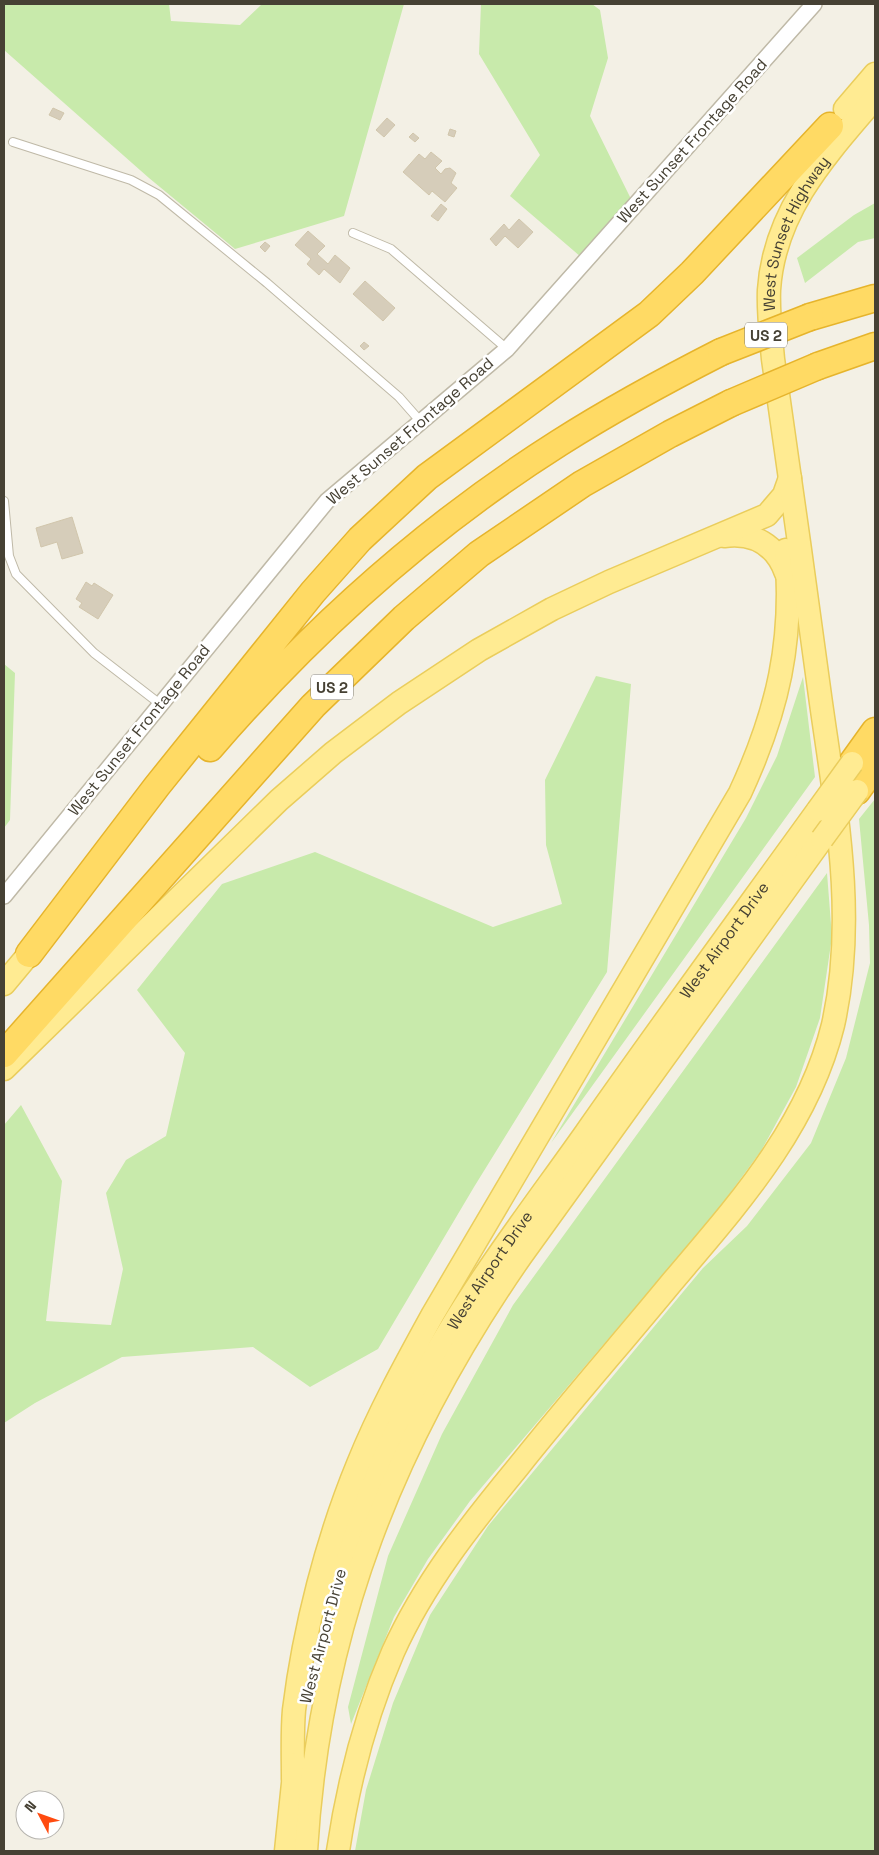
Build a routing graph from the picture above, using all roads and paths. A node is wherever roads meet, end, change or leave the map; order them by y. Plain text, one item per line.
1 (814, 4) edge
2 (875, 74) edge
3 (875, 98) edge
4 (830, 126) junction
5 (13, 142) dead end
6 (353, 233) dead end
7 (875, 298) edge
8 (875, 346) edge
9 (507, 349) junction
10 (421, 422) junction
11 (790, 478) junction
12 (4, 501) edge
13 (781, 501) junction
14 (709, 540) junction
15 (788, 579) junction
16 (160, 704) junction
17 (875, 731) edge
18 (864, 764) edge
19 (857, 791) joint
20 (4, 896) edge
21 (29, 954) junction
22 (4, 984) edge
23 (4, 1054) edge
24 (4, 1069) edge
25 (293, 1778) junction
26 (286, 1851) edge
27 (306, 1851) edge
28 (338, 1851) edge

1 - 9 street, West Sunset Frontage Road
2 - 4 main road
3 - 11 main road, West Sunset Highway
4 - 13 main road
4 - 21 highway
5 - 10 lane
6 - 9 lane
7 - 21 highway, US 2, bridge
8 - 23 highway, US 2, bridge
9 - 10 street, West Sunset Frontage Road
10 - 16 street, West Sunset Frontage Road
11 - 13 main road
11 - 28 main road, West Sunset Highway
12 - 16 lane
13 - 14 main road
13 - 15 main road
14 - 15 main road
14 - 24 main road
15 - 25 main road
16 - 20 street, West Sunset Frontage Road
17 - 18 highway
18 - 19 highway
18 - 25 main road, West Airport Drive, bridge
19 - 27 main road, West Airport Drive, bridge
21 - 22 main road, US 2
25 - 26 main road, West Airport Drive

